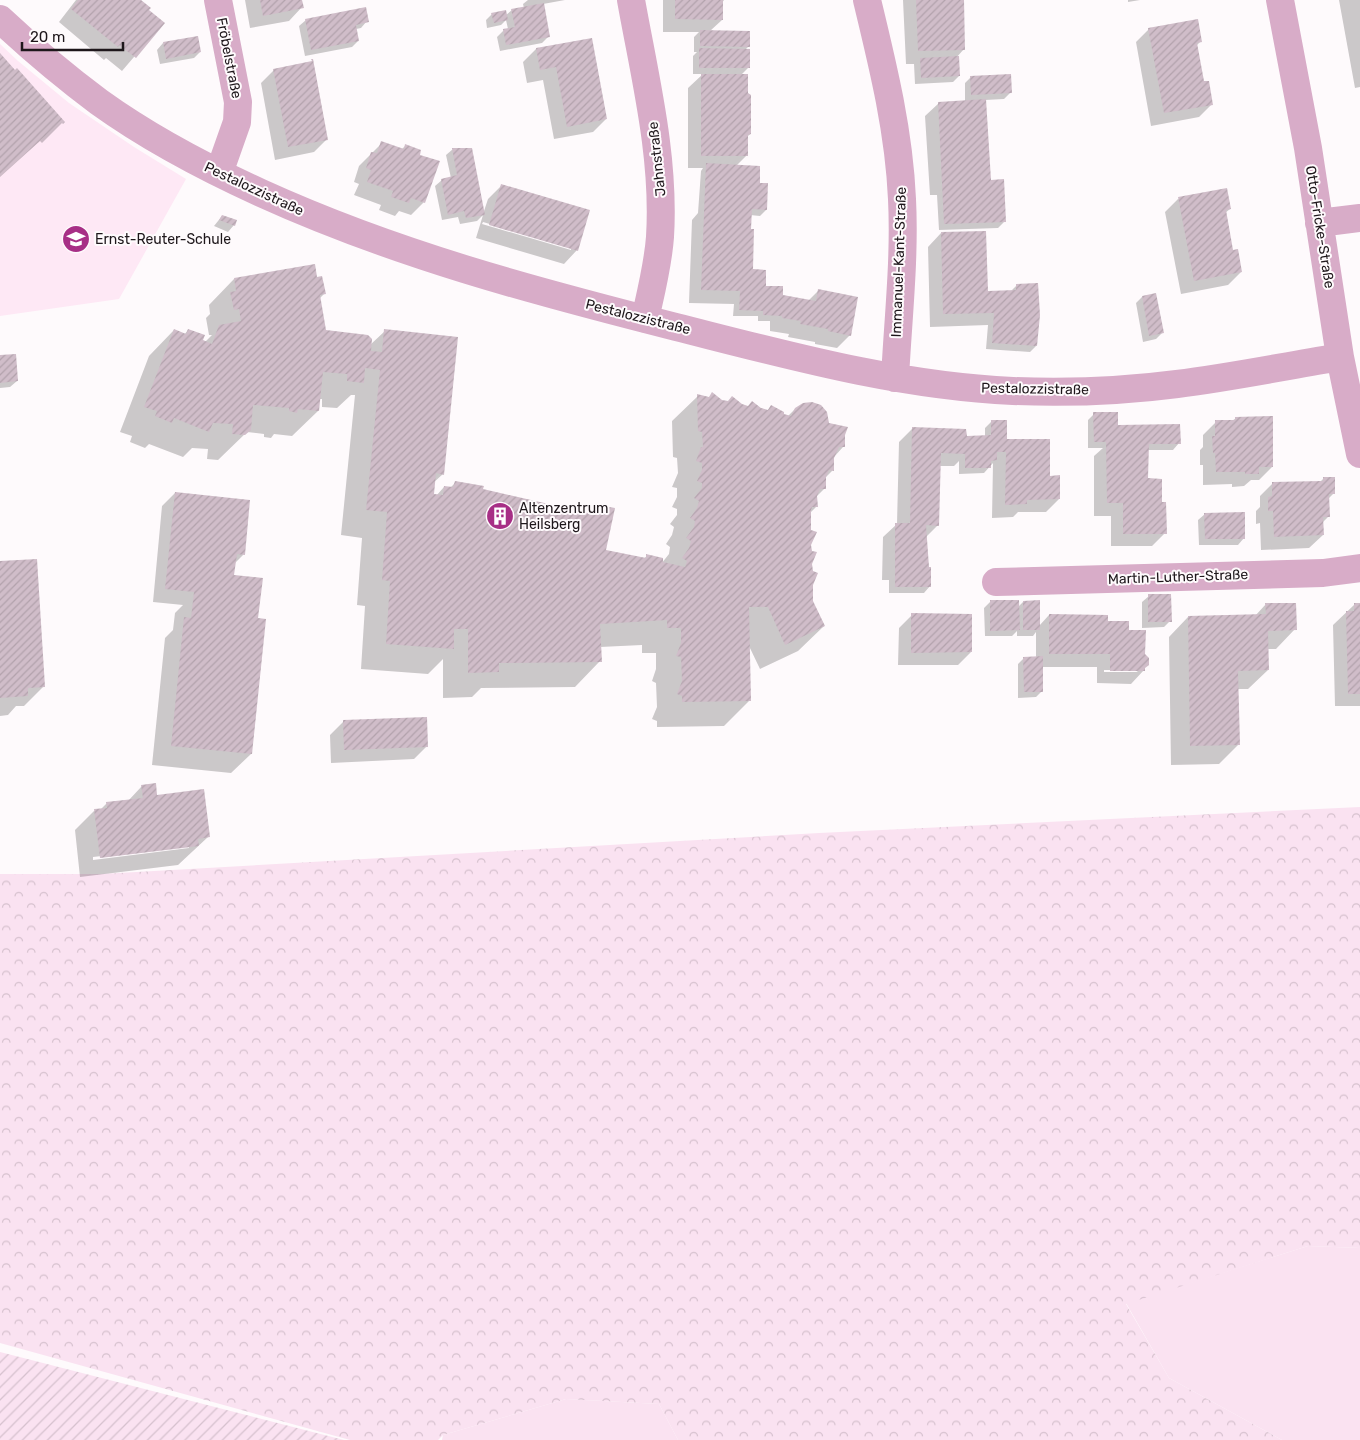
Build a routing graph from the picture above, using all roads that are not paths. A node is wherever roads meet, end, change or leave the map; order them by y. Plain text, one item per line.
1 (218, 0) edge
2 (630, 0) edge
3 (867, 0) edge
4 (1280, 0) edge
5 (0, 19) edge
6 (220, 174) junction
7 (1360, 218) edge
8 (1319, 223) junction
9 (645, 319) junction
10 (1340, 357) junction
11 (895, 378) junction
12 (1360, 454) edge
13 (1360, 568) edge
14 (996, 582) dead end

1 - 6 street, Fröbelstraße
2 - 9 street, Jahnstraße
3 - 11 street, Immanuel-Kant-Straße
4 - 8 street, Otto-Fricke-Straße
5 - 6 street, Pestalozzistraße
6 - 9 street, Pestalozzistraße
7 - 8 street
8 - 10 street, Otto-Fricke-Straße
9 - 11 street, Pestalozzistraße
10 - 11 street, Pestalozzistraße
10 - 12 street, Otto-Fricke-Straße
13 - 14 street, Martin-Luther-Straße

